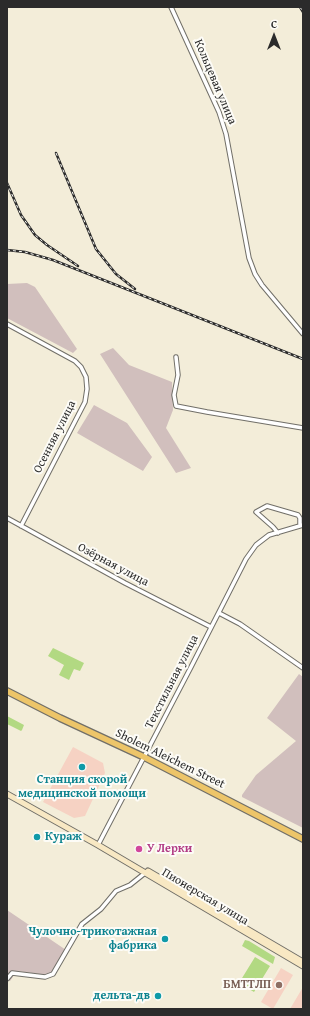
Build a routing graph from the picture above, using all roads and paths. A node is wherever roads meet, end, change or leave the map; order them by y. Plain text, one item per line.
1 (171, 7) edge
2 (7, 324) edge
3 (303, 334) edge
4 (176, 357) dead end
5 (303, 428) edge
6 (7, 518) edge
7 (301, 525) edge
8 (21, 526) junction
9 (278, 533) junction
10 (218, 613) junction
11 (211, 627) junction
12 (303, 668) edge
13 (7, 691) edge
14 (144, 757) junction
15 (7, 794) edge
16 (303, 839) edge
17 (98, 845) junction
18 (146, 872) junction
19 (283, 952) junction
20 (303, 962) edge
21 (303, 966) edge
22 (7, 980) edge

1 - 3 street, Кольцевая улица
2 - 8 street, Осенняя улица
4 - 5 street
6 - 8 street, Озёрная улица
7 - 9 street, Текстильная улица
7 - 9 street
8 - 11 street, Озёрная улица
9 - 10 street, Текстильная улица
10 - 11 street, Текстильная улица
10 - 12 street
11 - 14 street, Текстильная улица
13 - 14 main road, Sholem Aleichem Street
14 - 16 main road, Sholem Aleichem Street
14 - 17 street, Текстильная улица
15 - 17 main road, Пионерская улица
17 - 18 main road, Пионерская улица
18 - 19 main road, Пионерская улица
18 - 22 street
19 - 20 main road, Пионерская улица
19 - 21 main road, Пионерская улица

